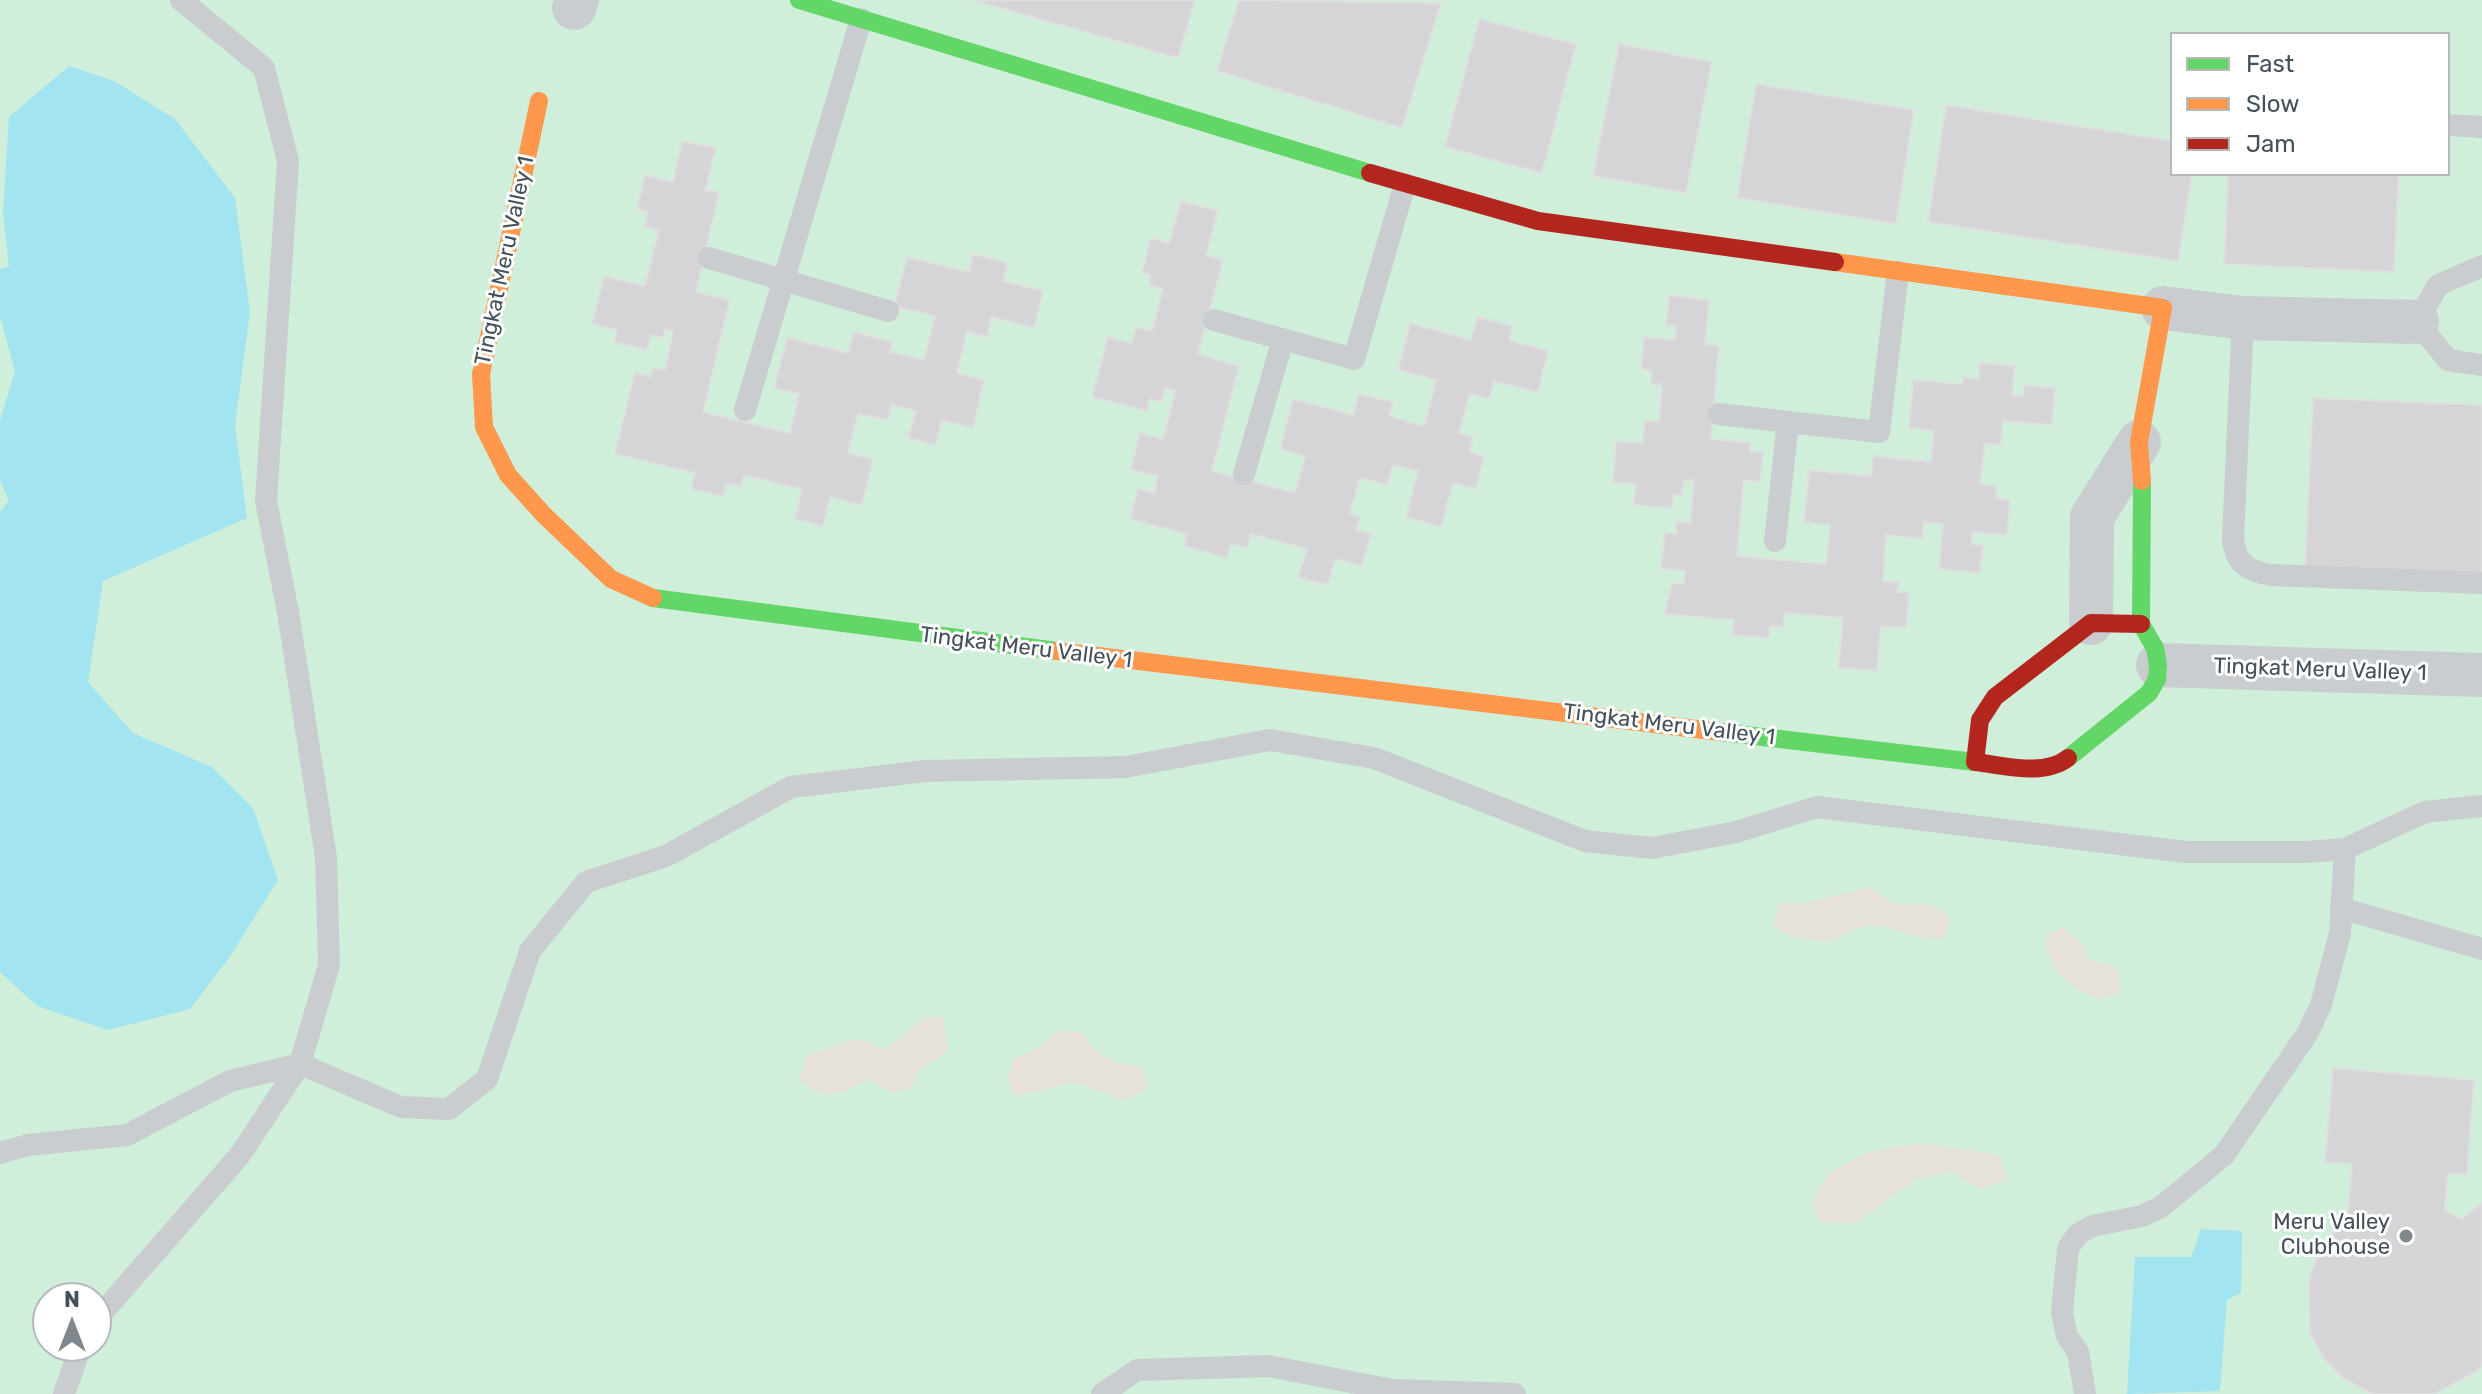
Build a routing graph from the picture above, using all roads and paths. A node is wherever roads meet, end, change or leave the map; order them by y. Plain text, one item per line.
1 (181, 0) edge
2 (799, 0) edge
3 (861, 19) junction
4 (539, 101) dead end
5 (2450, 125) edge
6 (2482, 127) edge
7 (1405, 184) junction
8 (709, 258) dead end
9 (2482, 266) edge
10 (1898, 272) junction
11 (784, 280) junction
12 (2163, 308) junction
13 (888, 311) dead end
14 (2243, 318) junction
15 (1214, 320) dead end
16 (2417, 322) junction
17 (1283, 339) junction
18 (2482, 365) edge
19 (745, 410) dead end
20 (1719, 414) dead end
21 (1788, 422) junction
22 (2139, 442) junction
23 (1244, 474) dead end
24 (1775, 541) dead end
25 (2482, 583) edge
26 (2091, 623) junction
27 (2141, 624) junction
28 (2158, 665) junction
29 (2482, 675) edge
30 (1975, 762) junction
31 (2482, 806) edge
32 (2345, 849) junction
33 (2341, 908) junction
34 (2482, 949) edge
35 (300, 1064) junction
36 (0, 1153) edge
37 (112, 1302) edge
38 (75, 1362) edge
39 (64, 1394) edge
40 (1102, 1394) edge
41 (1515, 1394) edge
42 (2085, 1394) edge

1 - 35 lane
2 - 3 street
3 - 7 street
3 - 11 lane
4 - 30 street, Tingkat Meru Valley 1
5 - 6 lane
7 - 10 street
7 - 17 lane
8 - 11 lane
9 - 16 lane
10 - 12 street
10 - 21 lane
11 - 13 lane
11 - 19 lane
12 - 14 street
12 - 22 street
14 - 16 street
14 - 25 lane
15 - 17 lane
16 - 18 lane
17 - 23 lane
20 - 21 lane
21 - 24 lane
22 - 26 street
22 - 27 street
26 - 27 street
26 - 30 street
27 - 28 street
28 - 29 street, Tingkat Meru Valley 1
28 - 30 street, Tingkat Meru Valley 1
31 - 32 lane
32 - 33 lane
32 - 35 lane
33 - 34 lane
33 - 42 lane
35 - 36 lane
35 - 37 lane
38 - 39 lane
40 - 41 lane

